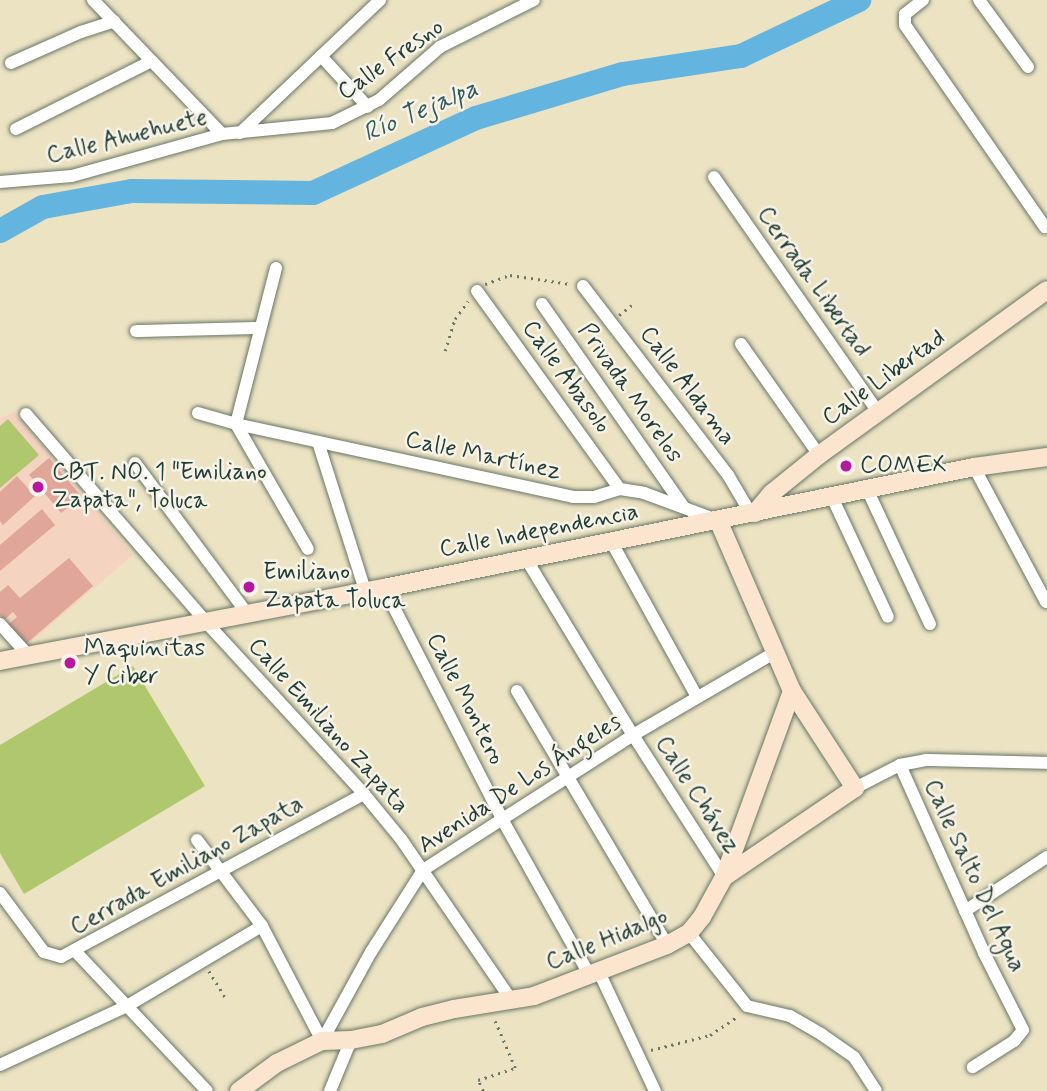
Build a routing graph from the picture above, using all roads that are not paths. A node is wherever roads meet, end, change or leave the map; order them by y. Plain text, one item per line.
1 (93, 0) edge
2 (380, 0) edge
3 (534, 0) edge
4 (923, 0) edge
5 (979, 0) edge
6 (114, 21) junction
7 (321, 56) junction
8 (152, 61) junction
9 (12, 63) dead end
10 (1028, 67) dead end
11 (368, 107) junction
12 (16, 129) dead end
13 (222, 134) junction
14 (240, 134) junction
15 (714, 177) dead end
16 (0, 182) edge
17 (1045, 227) dead end
18 (275, 268) dead end
19 (583, 286) road end
20 (477, 290) road end
21 (1047, 290) edge
22 (542, 304) dead end
23 (260, 328) junction
24 (136, 331) dead end
25 (741, 344) dead end
26 (878, 412) junction
27 (198, 413) dead end
28 (26, 414) dead end
29 (236, 424) junction
30 (318, 442) junction
31 (819, 455) junction
32 (1047, 457) edge
33 (135, 463) dead end
34 (974, 467) junction
35 (620, 489) junction
36 (867, 489) junction
37 (832, 497) junction
38 (683, 506) junction
39 (753, 513) junction
40 (718, 520) junction
41 (611, 541) junction
42 (308, 548) dead end
43 (525, 557) junction
44 (384, 588) junction
45 (365, 590) junction
46 (1046, 602) edge
47 (247, 613) junction
48 (888, 617) dead end
49 (205, 621) junction
50 (0, 624) edge
51 (930, 624) dead end
52 (775, 653) junction
53 (29, 656) junction
54 (0, 661) edge
55 (517, 691) dead end
56 (792, 691) junction
57 (697, 696) junction
58 (633, 735) junction
59 (1047, 764) edge
60 (900, 765) junction
61 (570, 777) junction
62 (855, 788) junction
63 (364, 794) junction
64 (502, 819) junction
65 (197, 840) dead end
66 (1047, 857) edge
67 (220, 869) junction
68 (423, 870) junction
69 (724, 877) junction
70 (0, 892) edge
71 (965, 911) junction
72 (262, 926) junction
73 (689, 933) junction
74 (667, 945) junction
75 (75, 951) junction
76 (594, 974) junction
77 (512, 1001) junction
78 (127, 1006) junction
79 (351, 1040) junction
80 (322, 1041) junction
81 (0, 1065) edge
82 (973, 1067) dead end
83 (207, 1091) edge
84 (239, 1091) edge
85 (330, 1091) edge
86 (655, 1091) edge
87 (876, 1091) edge

1 - 6 street
2 - 7 street
3 - 11 street, Calle Fresno
4 - 17 street
5 - 10 street
6 - 8 street
6 - 9 street
7 - 11 street
7 - 14 street
8 - 12 street
8 - 13 street
11 - 14 street, Calle Fresno
13 - 14 street, Calle Fresno
13 - 16 street, Calle Ahuehuete
15 - 26 street, Cerrada Libertad
18 - 23 street
19 - 39 street, Calle Aldama
20 - 35 street, Calle Abasolo
21 - 26 main road, Calle Libertad
22 - 38 street, Privada Morelos
23 - 24 street
23 - 29 street
25 - 31 street
26 - 31 main road, Calle Libertad
27 - 29 street, Calle Martínez
28 - 49 street, Calle Emiliano Zapata
29 - 30 street, Calle Martínez
29 - 42 street
30 - 35 street, Calle Martínez
30 - 45 street
31 - 39 main road, Calle Libertad
32 - 34 main road, Calle Independencia
33 - 47 street
34 - 36 main road, Calle Independencia
34 - 46 street
35 - 38 street, Calle Martínez
36 - 37 main road, Calle Independencia
36 - 51 street
37 - 39 main road, Calle Independencia
37 - 48 street
38 - 40 street, Calle Martínez
39 - 40 main road, Calle Independencia
40 - 41 main road, Calle Independencia
40 - 52 main road
41 - 43 main road, Calle Independencia
41 - 57 street
43 - 44 main road, Calle Independencia
43 - 58 street, Calle Chávez
44 - 45 main road, Calle Independencia
44 - 64 street, Calle Montero
45 - 47 main road, Calle Independencia
47 - 49 main road, Calle Independencia
49 - 53 main road, Calle Independencia
49 - 63 street, Calle Emiliano Zapata
50 - 53 street
52 - 56 main road
52 - 57 street, Avenida De Los Ángeles
53 - 54 main road, Calle Independencia
55 - 61 street
56 - 62 main road
56 - 69 main road
57 - 58 street, Avenida De Los Ángeles
58 - 61 street, Avenida De Los Ángeles
58 - 69 street, Calle Chávez
59 - 60 street, Calle Hidalgo
60 - 62 street, Calle Hidalgo
60 - 71 street, Calle Salto Del Agua
61 - 64 street, Avenida De Los Ángeles
61 - 74 street
62 - 69 main road, Calle Hidalgo
63 - 67 street, Cerrada Emiliano Zapata
63 - 68 street, Calle Emiliano Zapata
64 - 68 street, Avenida De Los Ángeles
64 - 76 street, Calle Montero
65 - 67 street
66 - 71 street
67 - 72 street
67 - 75 street, Cerrada Emiliano Zapata
68 - 77 street, Calle Emiliano Zapata
68 - 80 street, Avenida De Los Ángeles
69 - 73 main road, Calle Hidalgo
70 - 75 street, Cerrada Emiliano Zapata
71 - 82 street, Calle Salto Del Agua
72 - 78 street
72 - 80 street
73 - 74 main road, Calle Hidalgo
73 - 87 street
74 - 76 main road, Calle Hidalgo
75 - 78 street
76 - 77 main road, Calle Hidalgo
76 - 86 street, Calle Montero
77 - 79 main road, Calle Hidalgo
78 - 81 street
78 - 83 street
79 - 80 main road, Calle Hidalgo
79 - 85 street
80 - 84 main road

